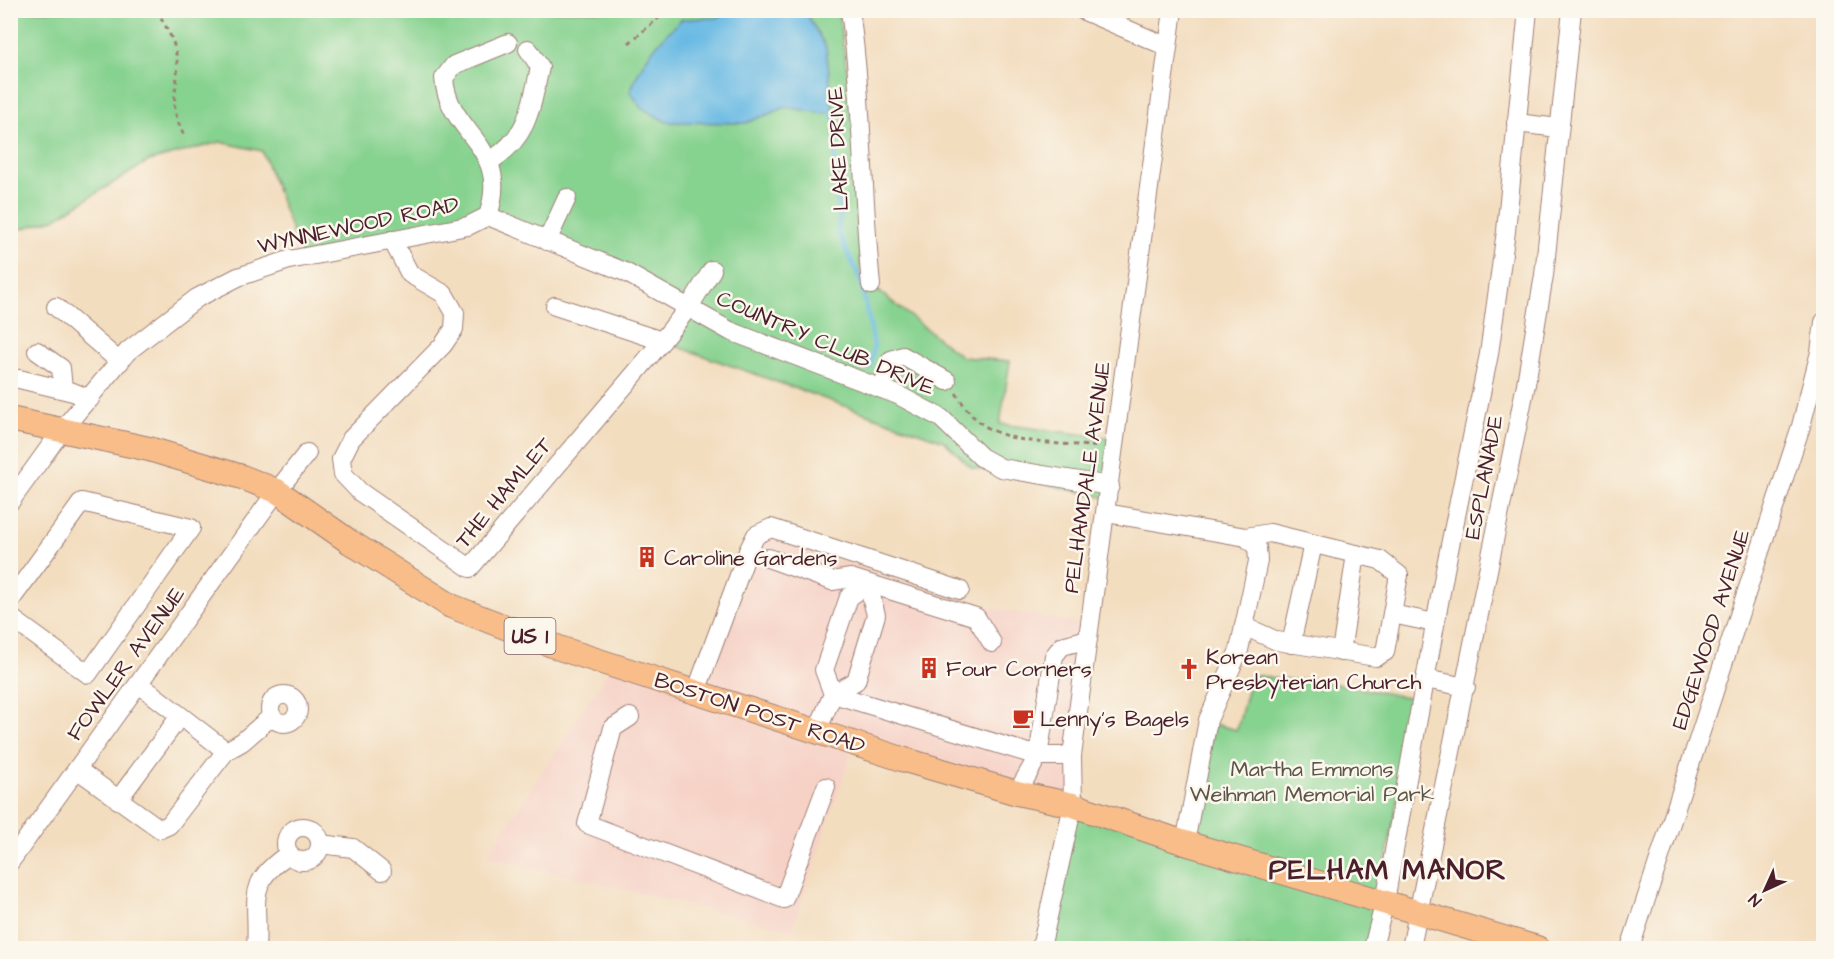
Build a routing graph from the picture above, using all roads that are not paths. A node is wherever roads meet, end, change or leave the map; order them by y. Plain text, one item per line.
1 (850, 10) edge
2 (1082, 10) edge
3 (1173, 10) edge
4 (1528, 10) edge
5 (1572, 10) edge
6 (508, 43) dead end
7 (1168, 47) junction
8 (528, 50) dead end
9 (1516, 123) junction
10 (1559, 128) junction
11 (490, 161) junction
12 (567, 198) dead end
13 (488, 216) junction
14 (392, 240) junction
15 (547, 241) junction
16 (712, 270) dead end
17 (871, 285) dead end
18 (555, 306) dead end
19 (56, 307) dead end
20 (689, 307) junction
21 (1824, 322) edge
22 (662, 341) junction
23 (37, 351) dead end
24 (120, 362) junction
25 (20, 379) dead end
26 (947, 381) road end
27 (63, 389) junction
28 (882, 389) junction
29 (90, 399) junction
30 (10, 419) edge
31 (62, 430) junction
32 (307, 453) dead end
33 (1110, 486) junction
34 (277, 491) junction
35 (10, 502) edge
36 (1106, 513) junction
37 (1246, 537) junction
38 (1313, 544) junction
39 (1356, 554) junction
40 (768, 558) dead end
41 (868, 584) junction
42 (960, 590) dead end
43 (10, 601) edge
44 (1392, 614) junction
45 (10, 617) edge
46 (1435, 623) junction
47 (1244, 626) junction
48 (1088, 639) junction
49 (992, 643) dead end
50 (1291, 644) junction
51 (1341, 652) junction
52 (1425, 679) junction
53 (139, 684) junction
54 (1466, 687) junction
55 (696, 692) junction
56 (833, 694) junction
57 (180, 716) junction
58 (272, 716) dead end
59 (630, 717) dead end
60 (817, 730) junction
61 (226, 751) junction
62 (1038, 756) junction
63 (1072, 756) junction
64 (78, 770) junction
65 (826, 787) dead end
66 (1017, 793) junction
67 (118, 800) junction
68 (1074, 805) junction
69 (1185, 843) junction
70 (320, 844) junction
71 (289, 854) junction
72 (10, 862) edge
73 (382, 872) dead end
74 (1385, 901) junction
75 (1420, 911) junction
76 (256, 948) edge
77 (1041, 948) edge
78 (1373, 948) edge
79 (1411, 948) edge
80 (1537, 948) edge
81 (1629, 948) edge

1 - 17 street, LAKE DRIVE
2 - 7 street
3 - 7 street, PELHAMDALE AVENUE
4 - 9 street, ESPLANADE
5 - 10 street, ESPLANADE
6 - 11 street
7 - 33 street, PELHAMDALE AVENUE
8 - 11 street
9 - 10 street
9 - 46 street, ESPLANADE
10 - 54 street, ESPLANADE
11 - 13 street
12 - 15 street
13 - 14 street, WYNNEWOOD ROAD
13 - 15 street, COUNTRY CLUB DRIVE
14 - 22 street, THE HAMLET
14 - 24 street, WYNNEWOOD ROAD
15 - 20 street, COUNTRY CLUB DRIVE
16 - 20 street, THE HAMLET
18 - 22 street
19 - 24 street
20 - 22 street, THE HAMLET
20 - 28 street, COUNTRY CLUB DRIVE
21 - 81 street, EDGEWOOD AVENUE
23 - 27 street
24 - 29 street, WYNNEWOOD ROAD
25 - 27 street
26 - 28 street
27 - 29 street
28 - 33 street, COUNTRY CLUB DRIVE
29 - 31 street, WYNNEWOOD ROAD
30 - 31 main road, BOSTON POST ROAD / US 1
31 - 34 main road, BOSTON POST ROAD / US 1
31 - 35 street, WYNNEWOOD ROAD
32 - 34 street, FOWLER AVENUE
33 - 36 street, PELHAMDALE AVENUE
34 - 53 street, FOWLER AVENUE
34 - 55 main road, BOSTON POST ROAD / US 1
36 - 37 street
36 - 48 street, PELHAMDALE AVENUE
37 - 38 street
37 - 47 street
38 - 39 street
38 - 50 street
39 - 44 street
39 - 51 street
40 - 41 street
41 - 49 street
41 - 56 street
41 - 56 street
42 - 55 street
43 - 45 street
44 - 46 street
44 - 51 street
46 - 52 street, ESPLANADE
47 - 50 street
47 - 69 street
48 - 62 street
48 - 63 street, PELHAMDALE AVENUE
50 - 51 street
52 - 54 street
52 - 74 street, ESPLANADE
53 - 57 street
53 - 64 street, FOWLER AVENUE
54 - 75 street, ESPLANADE
55 - 60 main road, BOSTON POST ROAD / US 1
56 - 60 street
56 - 62 street
57 - 61 street
57 - 67 street
58 - 61 street
59 - 65 street
60 - 66 main road, BOSTON POST ROAD / US 1
61 - 67 street
62 - 63 street
62 - 66 street
63 - 68 street, PELHAMDALE AVENUE
64 - 67 street
64 - 72 street, FOWLER AVENUE
66 - 68 main road, BOSTON POST ROAD / US 1
68 - 69 main road, BOSTON POST ROAD / US 1
68 - 77 street, PELHAMDALE AVENUE
69 - 74 main road, BOSTON POST ROAD / US 1
70 - 71 street
70 - 71 street
70 - 73 street
71 - 76 street
74 - 75 main road, BOSTON POST ROAD / US 1
74 - 78 street, ESPLANADE
75 - 79 street, ESPLANADE
75 - 80 main road, BOSTON POST ROAD / US 1

